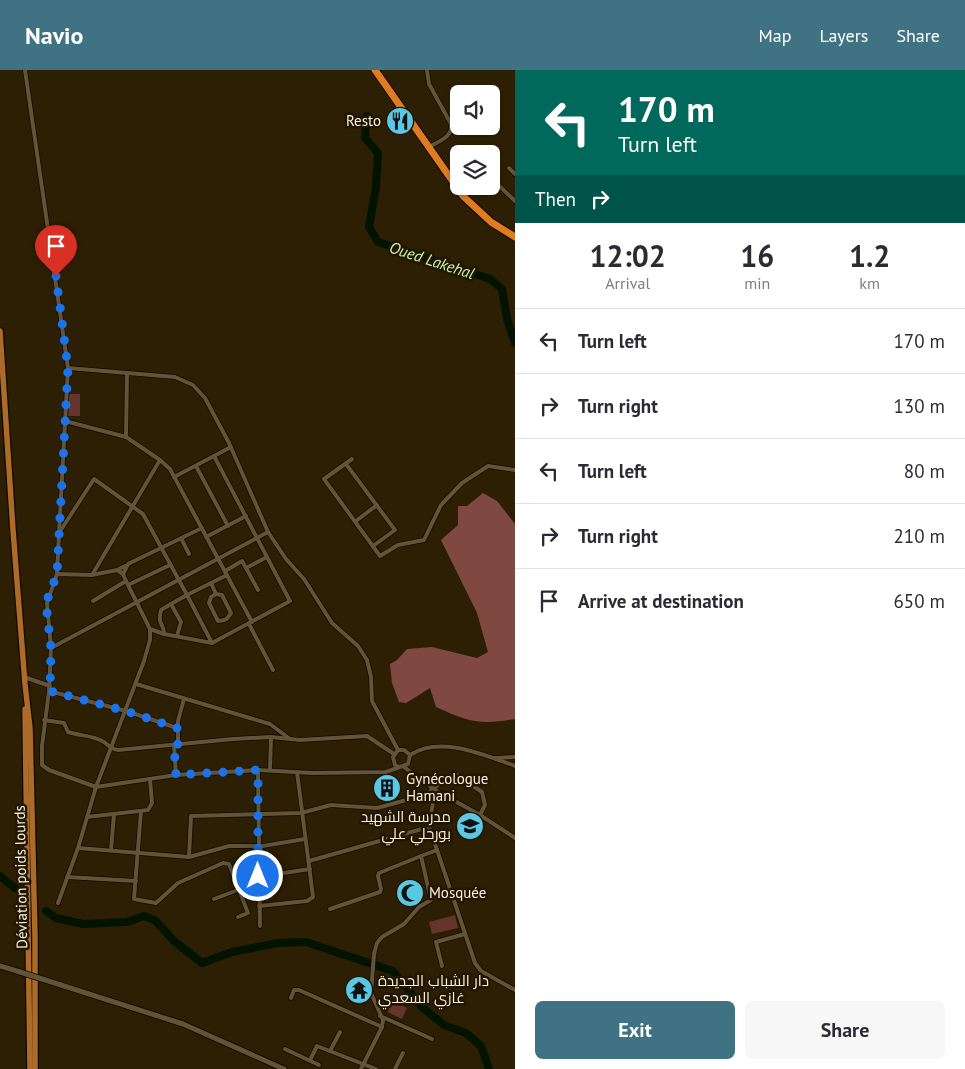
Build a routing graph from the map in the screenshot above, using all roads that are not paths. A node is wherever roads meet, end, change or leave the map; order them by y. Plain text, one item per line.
1 (25, 70) edge
2 (375, 70) edge
3 (427, 70) edge
4 (429, 147) junction
5 (509, 168) dead end
6 (515, 174) edge
7 (500, 187) edge
8 (515, 201) edge
9 (515, 237) edge
10 (0, 332) edge
11 (68, 368) junction
12 (127, 372) junction
13 (64, 420) junction
14 (126, 437) junction
15 (231, 447) junction
16 (214, 456) junction
17 (352, 459) dead end
18 (160, 460) junction
19 (346, 464) junction
20 (196, 466) junction
21 (515, 470) edge
22 (174, 477) junction
23 (133, 505) junction
24 (377, 505) junction
25 (246, 516) junction
26 (356, 521) junction
27 (228, 526) junction
28 (202, 528) junction
29 (268, 532) junction
30 (58, 533) junction
31 (206, 537) junction
32 (181, 538) junction
33 (256, 538) junction
34 (373, 546) junction
35 (160, 548) junction
36 (189, 554) dead end
37 (267, 557) junction
38 (217, 558) junction
39 (128, 564) junction
40 (170, 565) junction
41 (246, 568) junction
42 (117, 570) junction
43 (226, 573) junction
44 (57, 574) junction
45 (123, 574) junction
46 (92, 576) junction
47 (178, 579) junction
48 (127, 583) junction
49 (211, 583) junction
50 (258, 590) dead end
51 (216, 594) junction
52 (187, 595) junction
53 (93, 600) dead end
54 (136, 601) junction
55 (171, 604) junction
56 (251, 623) junction
57 (150, 629) junction
58 (164, 634) junction
59 (177, 636) junction
60 (212, 643) junction
61 (51, 648) junction
62 (274, 670) dead end
63 (24, 677) junction
64 (24, 684) junction
65 (136, 684) junction
66 (50, 689) junction
67 (184, 699) junction
68 (126, 711) junction
69 (44, 720) junction
70 (177, 728) junction
71 (272, 737) junction
72 (290, 739) junction
73 (176, 745) junction
74 (111, 750) junction
75 (398, 750) junction
76 (394, 754) junction
77 (410, 755) junction
78 (515, 757) edge
79 (492, 758) junction
80 (515, 766) edge
81 (402, 767) junction
82 (258, 770) junction
83 (270, 770) junction
84 (297, 772) junction
85 (176, 775) junction
86 (150, 779) junction
87 (96, 786) junction
88 (435, 790) junction
89 (140, 811) junction
90 (301, 813) junction
91 (114, 814) junction
92 (480, 815) junction
93 (258, 816) junction
94 (87, 817) junction
95 (429, 826) junction
96 (515, 838) edge
97 (305, 839) junction
98 (258, 846) junction
99 (78, 848) junction
100 (111, 850) junction
101 (437, 850) junction
102 (137, 853) junction
103 (421, 856) junction
104 (189, 857) junction
105 (309, 862) junction
106 (310, 869) junction
107 (67, 877) junction
108 (258, 878) junction
109 (234, 881) junction
110 (136, 882) junction
111 (238, 890) junction
112 (214, 899) dead end
113 (58, 903) dead end
114 (259, 906) junction
115 (330, 910) dead end
116 (238, 917) dead end
117 (260, 926) dead end
118 (465, 934) junction
119 (0, 966) edge
120 (442, 966) dead end
121 (515, 990) edge
122 (291, 998) dead end
123 (380, 1016) junction
124 (382, 1027) junction
125 (340, 1032) dead end
126 (432, 1039) dead end
127 (285, 1049) dead end
128 (330, 1051) junction
129 (403, 1053) dead end
130 (310, 1060) junction
131 (363, 1064) junction
132 (319, 1065) dead end
133 (30, 1069) edge
134 (35, 1069) edge
135 (284, 1069) edge
136 (361, 1069) edge
137 (376, 1069) edge
138 (395, 1069) edge

1 - 11 street
2 - 4 highway
3 - 4 street
4 - 9 highway
5 - 6 street
7 - 8 street
10 - 63 main road, Déviation poids lourds
11 - 12 street
11 - 13 street
12 - 14 street
12 - 15 street
13 - 14 street
13 - 30 street
14 - 18 street
15 - 16 street
15 - 29 street
16 - 20 street
16 - 25 street
17 - 19 street
18 - 22 street
18 - 23 street
19 - 24 street
19 - 26 street
20 - 22 street
20 - 27 street
21 - 34 street
22 - 28 street
23 - 30 street
23 - 35 street
23 - 46 street
24 - 26 street
24 - 34 street
25 - 27 street
25 - 33 street
26 - 34 street
27 - 31 street
28 - 31 street
28 - 32 street
29 - 33 street
29 - 75 street
30 - 44 street
31 - 38 street
32 - 35 street
32 - 36 street
33 - 37 street
33 - 38 street
35 - 39 street
35 - 40 street
37 - 41 street
37 - 56 street
38 - 43 street
38 - 47 street
39 - 42 street
39 - 45 street
40 - 47 street
40 - 48 street
41 - 43 street
41 - 50 street
42 - 45 street
42 - 46 street
43 - 49 street
43 - 56 street
44 - 46 street
44 - 61 street
45 - 48 street
47 - 52 street
47 - 54 street
48 - 53 street
48 - 54 street
49 - 51 street
49 - 52 street
51 - 51 street
52 - 55 street
52 - 60 street
54 - 57 street
54 - 61 street
55 - 58 street
55 - 59 street
56 - 60 street
56 - 62 street
57 - 58 street
57 - 65 street
58 - 59 street
59 - 60 street
61 - 66 street
63 - 64 main road, Déviation poids lourds
63 - 66 street
64 - 133 main road, Déviation poids lourds
64 - 134 main road, Déviation poids lourds
65 - 67 street
65 - 68 street
66 - 68 street
66 - 69 street
67 - 70 street
67 - 72 street
68 - 70 street
68 - 74 street
69 - 74 street
69 - 87 street
70 - 73 street
71 - 72 street
71 - 73 street
71 - 83 street
72 - 76 street
73 - 74 street
73 - 85 street
74 - 87 street
75 - 76 street
75 - 77 street
76 - 81 street
77 - 79 street
77 - 81 street
78 - 79 street
79 - 80 street
81 - 84 street
81 - 88 street
82 - 83 street
82 - 85 street
82 - 93 street
83 - 84 street
84 - 90 street
85 - 86 street
86 - 87 street
86 - 89 street
87 - 94 street
88 - 90 street
88 - 92 street
88 - 92 street
88 - 95 street
89 - 91 street
89 - 102 street
90 - 93 street
90 - 97 street
91 - 94 street
91 - 100 street
92 - 96 street
93 - 98 street
93 - 104 street
94 - 99 street
95 - 101 street
95 - 105 street
97 - 98 street
97 - 105 street
98 - 104 street
98 - 108 street
99 - 100 street
99 - 107 street
100 - 102 street
101 - 103 street
101 - 118 street
102 - 104 street
102 - 110 street
103 - 115 street
103 - 123 street
105 - 106 street
106 - 108 street
106 - 114 street
107 - 110 street
107 - 113 street
108 - 109 street
108 - 114 street
109 - 110 street
109 - 111 street
111 - 112 street
111 - 116 street
114 - 117 street
118 - 120 street
118 - 121 street
119 - 135 main road, bridge
122 - 124 street
123 - 124 street
123 - 126 street
124 - 131 street
125 - 128 street
127 - 130 street
128 - 130 street
128 - 131 street
129 - 138 street
130 - 132 street
131 - 136 street
131 - 137 street

